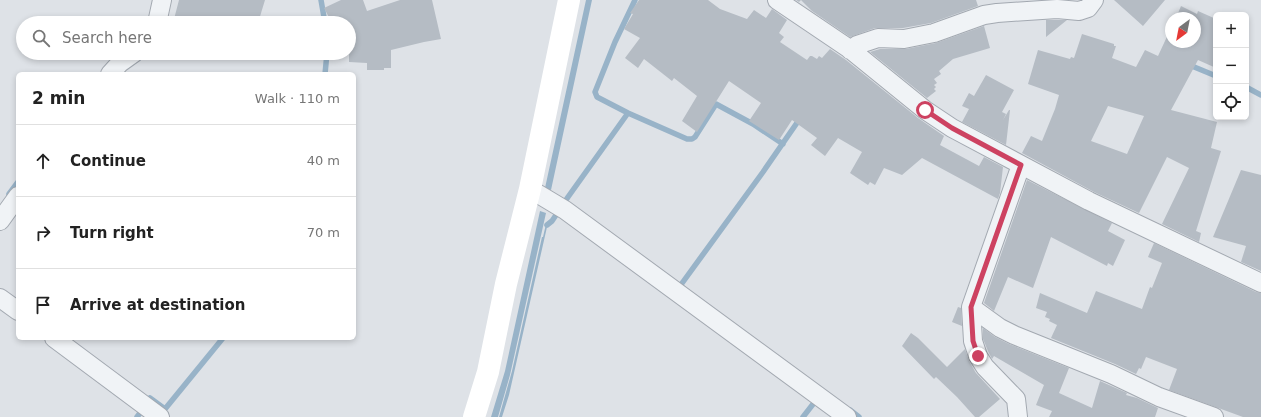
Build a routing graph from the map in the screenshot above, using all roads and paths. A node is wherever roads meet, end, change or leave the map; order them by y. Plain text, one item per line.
1 (162, 0) edge
2 (569, 0) edge
3 (777, 0) edge
4 (1094, 0) edge
5 (159, 16) edge
6 (850, 50) junction
7 (124, 60) edge
8 (112, 72) edge
9 (1021, 165) junction
10 (530, 189) junction
11 (16, 199) edge
12 (0, 222) edge
13 (1261, 283) edge
14 (0, 298) edge
15 (971, 307) junction
16 (16, 310) edge
17 (57, 340) edge
18 (155, 416) edge
19 (474, 417) edge
20 (847, 417) edge
21 (1018, 417) edge
22 (1214, 417) edge

1 - 5 street
2 - 10 street
3 - 6 street
4 - 6 street
6 - 9 street
7 - 8 street
9 - 13 street
9 - 15 street
10 - 19 street
10 - 20 street
11 - 12 street
14 - 16 street
15 - 21 street
15 - 22 street
17 - 18 street

